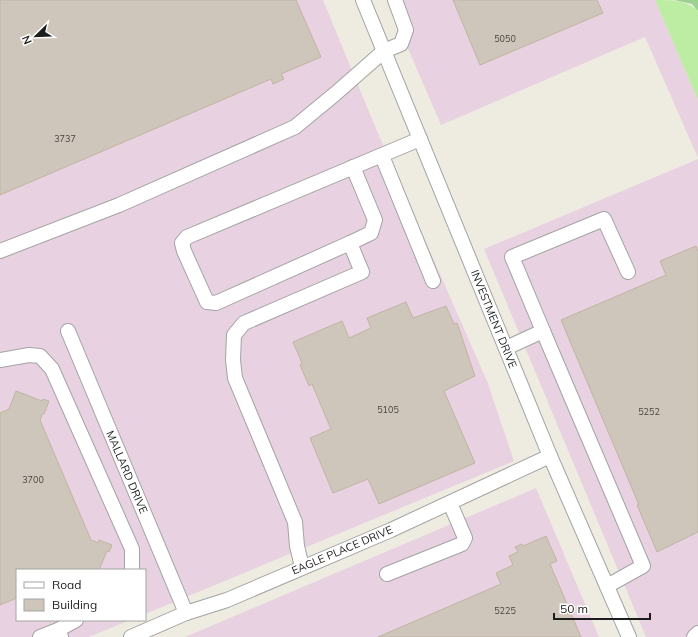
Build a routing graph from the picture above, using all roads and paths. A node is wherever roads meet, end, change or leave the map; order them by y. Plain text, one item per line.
1 (363, 0) edge
2 (395, 0) edge
3 (384, 51) junction
4 (420, 139) junction
5 (382, 156) junction
6 (353, 167) junction
7 (350, 243) junction
8 (0, 251) edge
9 (628, 272) dead end
10 (433, 281) dead end
11 (68, 331) dead end
12 (543, 331) junction
13 (506, 348) junction
14 (0, 360) edge
15 (550, 456) junction
16 (450, 503) junction
17 (302, 567) junction
18 (132, 569) edge
19 (387, 574) dead end
20 (607, 586) junction
21 (186, 613) junction
22 (75, 621) edge
23 (60, 633) edge
24 (698, 633) edge
25 (40, 637) edge
26 (131, 637) edge
27 (629, 637) edge
28 (694, 637) edge

1 - 3 street, INVESTMENT DRIVE
2 - 3 street
3 - 4 street, INVESTMENT DRIVE
3 - 8 street
4 - 5 street
4 - 13 street, INVESTMENT DRIVE
5 - 6 street
5 - 10 street
6 - 7 street
6 - 7 street
7 - 17 street
9 - 12 street
11 - 21 street, MALLARD DRIVE
12 - 13 street
12 - 20 street
13 - 15 street, INVESTMENT DRIVE
14 - 18 street
15 - 16 street, EAGLE PLACE DRIVE
15 - 20 street, INVESTMENT DRIVE
16 - 17 street, EAGLE PLACE DRIVE
16 - 19 street
17 - 21 street, EAGLE PLACE DRIVE
20 - 27 street, INVESTMENT DRIVE
21 - 26 street, EAGLE PLACE DRIVE
22 - 23 street
23 - 25 street
24 - 28 street

